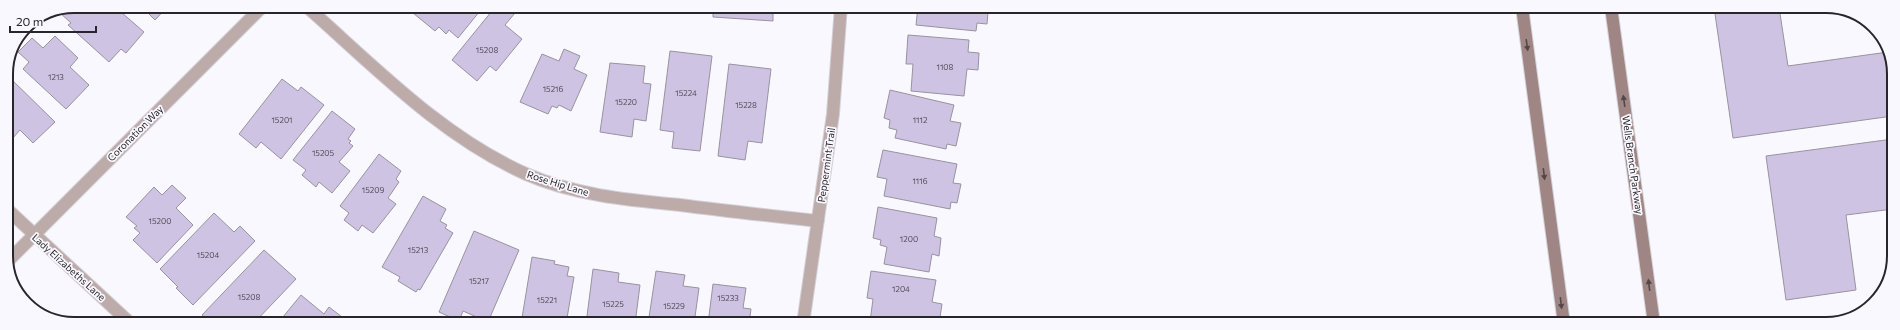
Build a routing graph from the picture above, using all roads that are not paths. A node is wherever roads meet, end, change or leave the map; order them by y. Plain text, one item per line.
1 (255, 13) edge
2 (314, 13) edge
3 (840, 13) edge
4 (1523, 13) edge
5 (1612, 13) edge
6 (13, 215) edge
7 (818, 221) junction
8 (33, 235) junction
9 (13, 256) edge
10 (123, 317) edge
11 (804, 317) edge
12 (1563, 317) edge
13 (1653, 317) edge

1 - 8 street, Coronation Way
2 - 7 street, Rose Hip Lane
3 - 7 street, Peppermint Trail
4 -> 12 main road
13 -> 5 main road, Wells Branch Parkway
6 - 8 street, Lady Elizabeths Lane
7 - 11 street, Peppermint Trail
8 - 9 street, Coronation Way
8 - 10 street, Lady Elizabeths Lane

